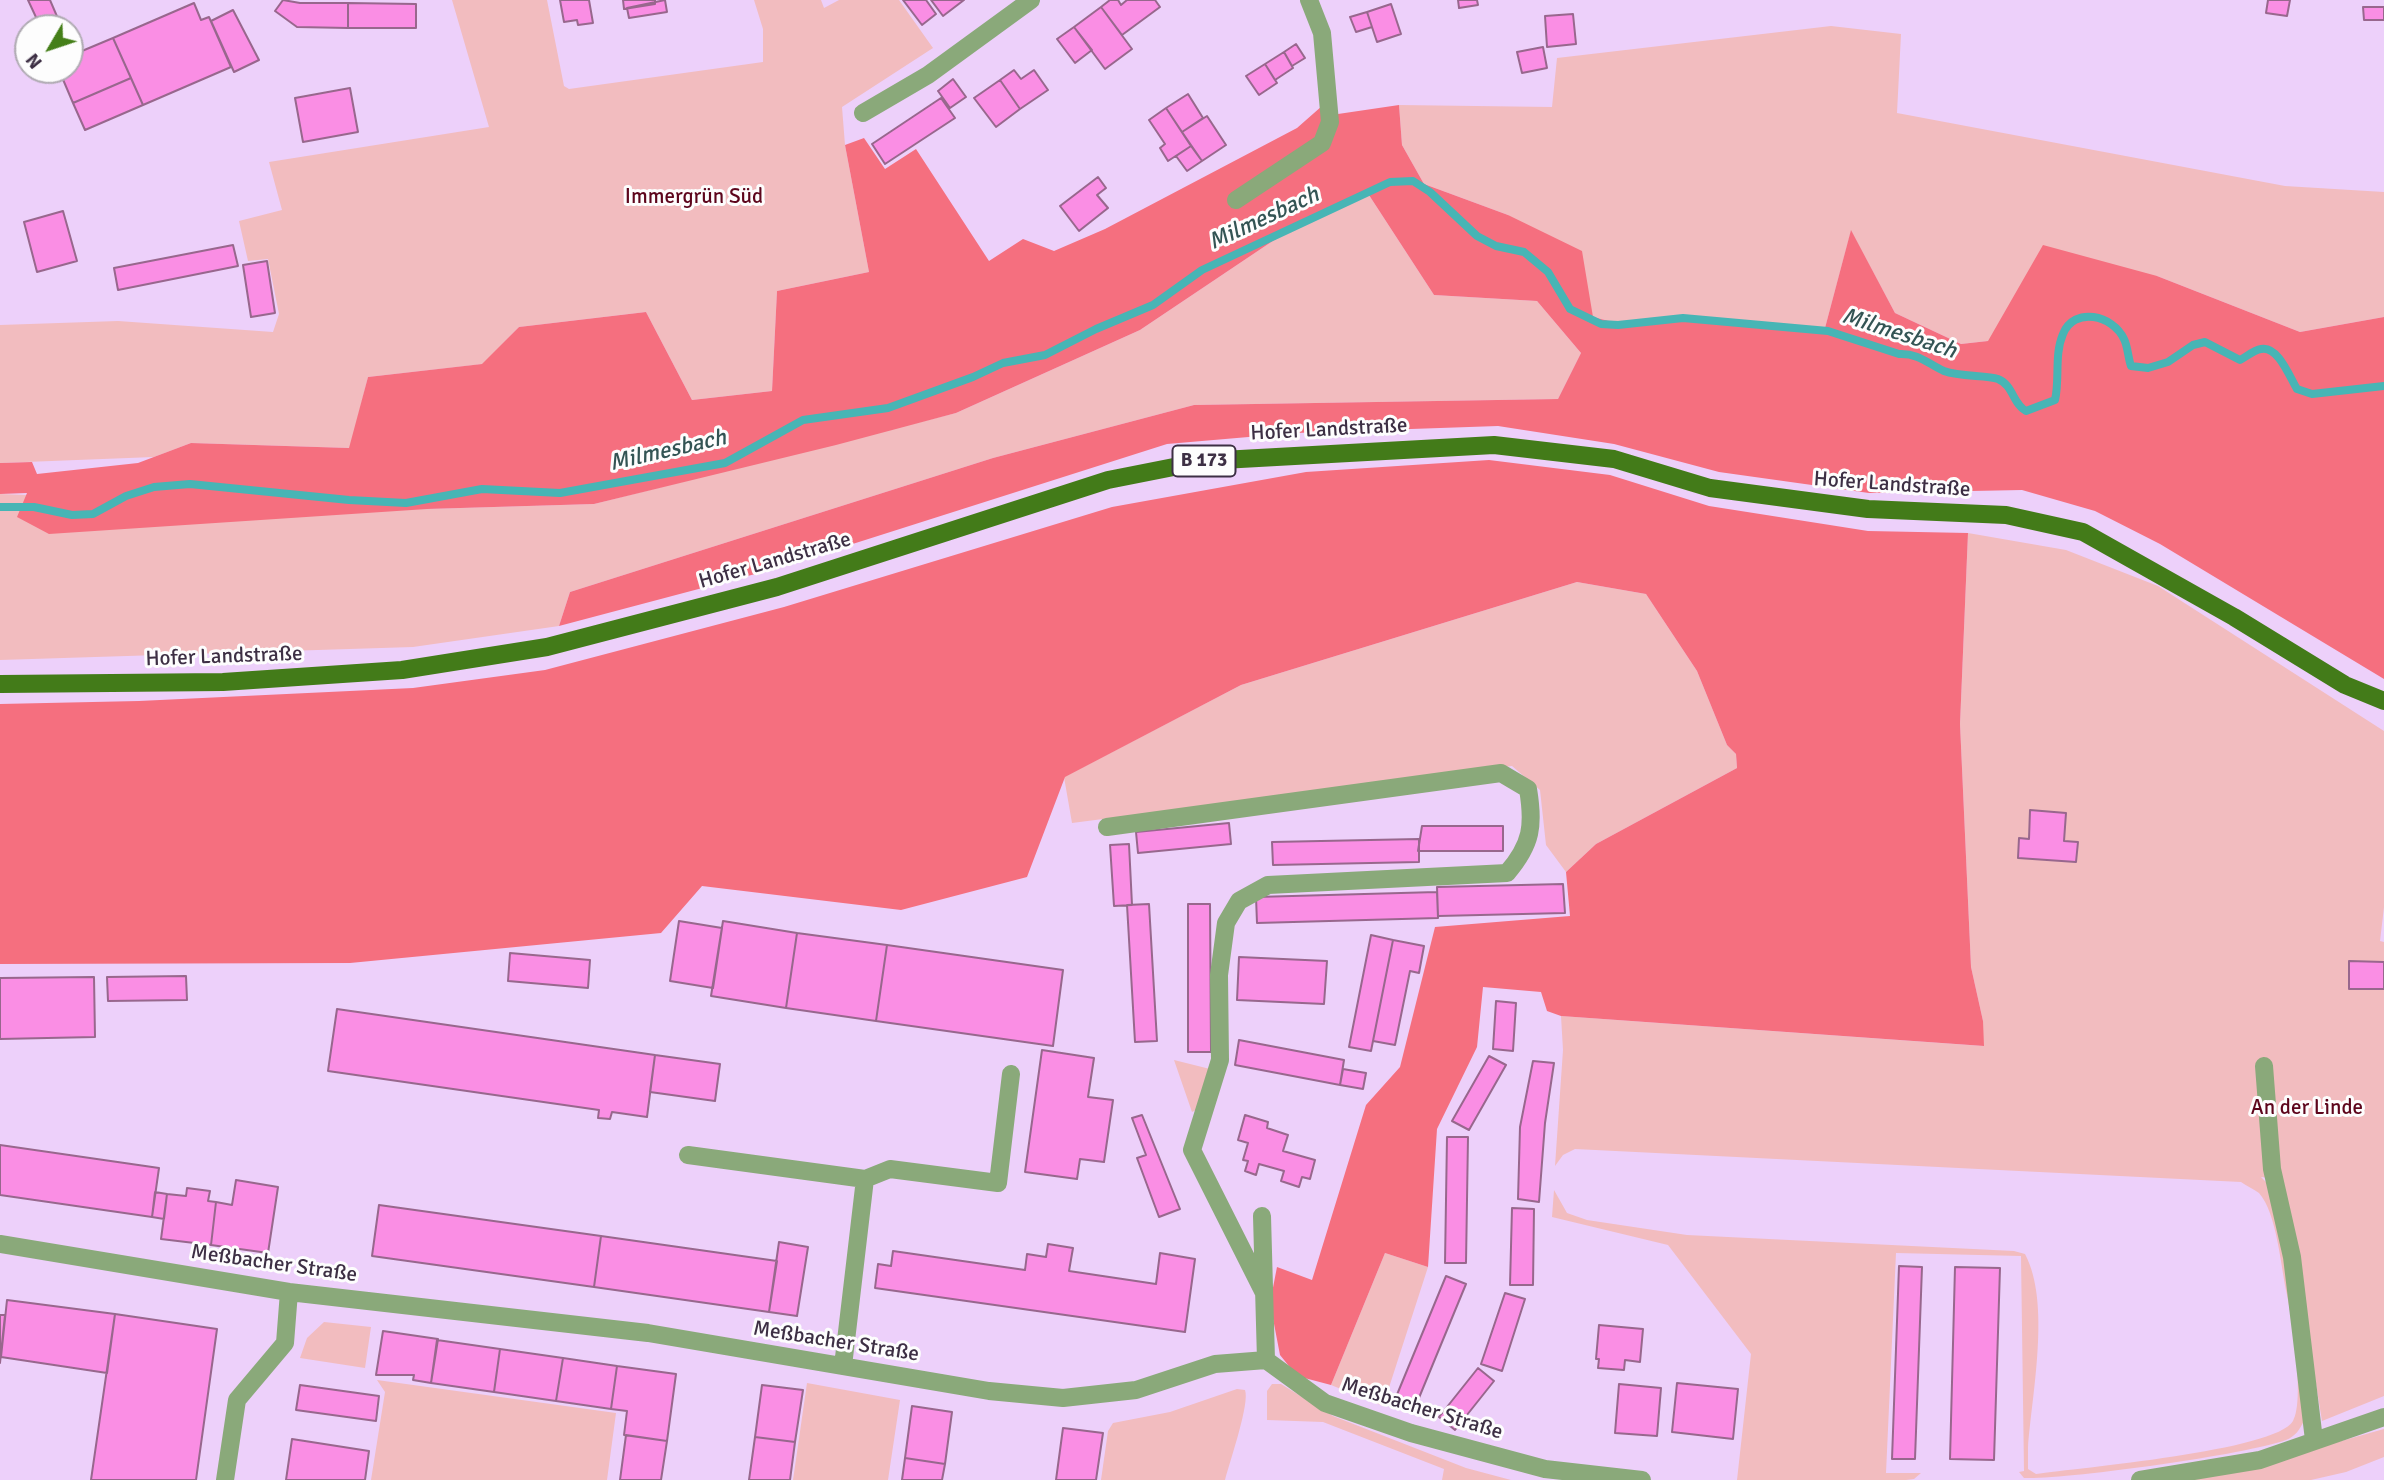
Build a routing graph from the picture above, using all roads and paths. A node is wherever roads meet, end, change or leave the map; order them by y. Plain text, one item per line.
1 (1031, 0) edge
2 (1309, 0) edge
3 (863, 113) dead end
4 (1236, 201) dead end
5 (0, 684) edge
6 (2384, 701) edge
7 (1107, 827) dead end
8 (2264, 1066) dead end
9 (1012, 1074) dead end
10 (688, 1155) dead end
11 (865, 1179) junction
12 (1262, 1216) dead end
13 (0, 1244) edge
14 (289, 1292) junction
15 (1264, 1293) junction
16 (1266, 1360) junction
17 (843, 1366) junction
18 (2384, 1417) edge
19 (2314, 1440) junction
20 (1545, 1475) edge
21 (225, 1480) edge
22 (1642, 1480) edge
23 (2140, 1480) edge

1 - 3 street
2 - 4 street
5 - 6 main road, Hofer Landstraße / B 173
7 - 15 street
8 - 19 street
9 - 11 street
10 - 11 street
11 - 17 street
12 - 15 street
13 - 14 street, Meßbacher Straße
14 - 17 street, Meßbacher Straße
14 - 21 street
15 - 16 street
16 - 17 street, Meßbacher Straße
16 - 20 street, Meßbacher Straße
18 - 19 street
19 - 23 street
20 - 22 street, Meßbacher Straße

